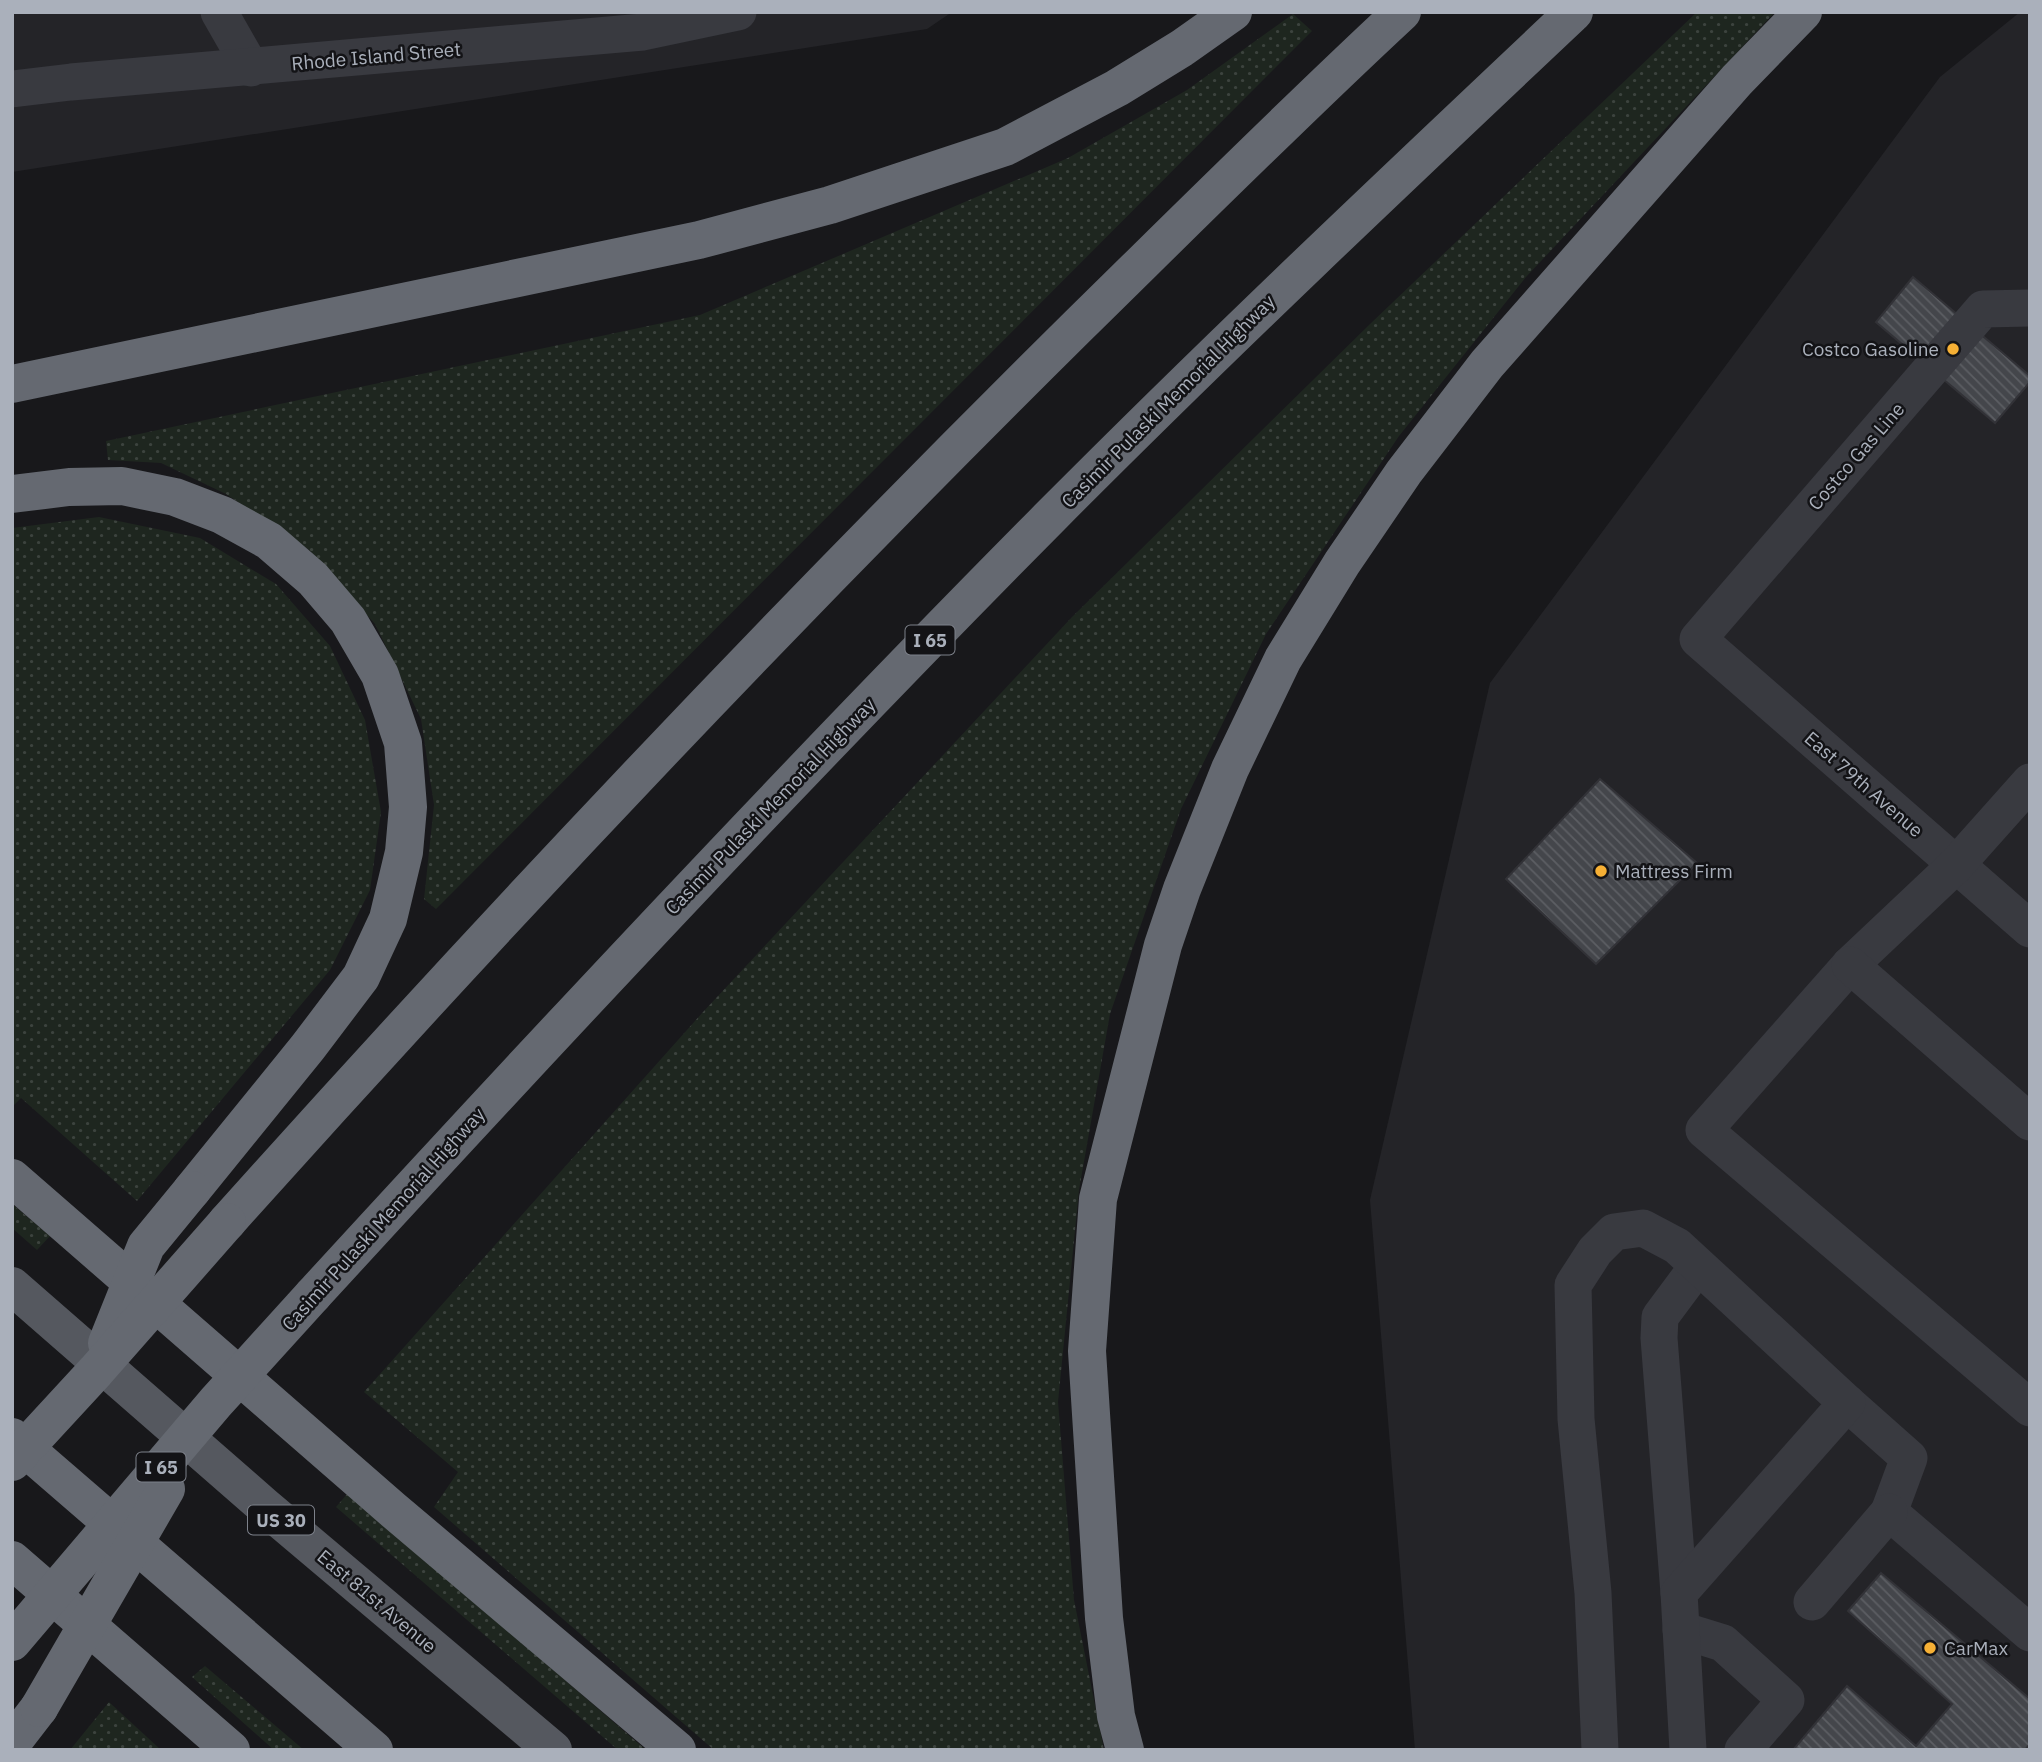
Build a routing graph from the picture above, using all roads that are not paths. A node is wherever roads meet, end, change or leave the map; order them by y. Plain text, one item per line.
1 (219, 12) edge
2 (738, 12) edge
3 (1233, 12) edge
4 (1402, 12) edge
5 (1574, 12) edge
6 (1803, 12) edge
7 (251, 68) junction
8 (12, 89) edge
9 (2030, 307) edge
10 (12, 384) edge
11 (12, 494) edge
12 (1698, 639) joint
13 (2030, 782) edge
14 (1956, 865) junction
15 (2030, 929) edge
16 (1850, 965) junction
17 (2030, 1122) edge
18 (12, 1178) edge
19 (1698, 1266) junction
20 (12, 1286) edge
21 (96, 1371) junction
22 (216, 1402) junction
23 (1847, 1403) junction
24 (2030, 1408) edge
25 (12, 1437) edge
26 (12, 1462) edge
27 (1889, 1512) junction
28 (12, 1560) edge
29 (1679, 1593) junction
30 (1812, 1602) dead end
31 (1681, 1630) junction
32 (2030, 1633) edge
33 (12, 1642) edge
34 (12, 1743) edge
35 (231, 1750) edge
36 (374, 1750) edge
37 (553, 1750) edge
38 (677, 1750) edge
39 (1125, 1750) edge
40 (1600, 1750) edge
41 (1688, 1750) edge
42 (1743, 1750) edge

1 - 7 street
2 - 7 street, Rhode Island Street
3 - 10 highway
4 - 21 highway, bridge
5 - 22 highway, Casimir Pulaski Memorial Highway / I 65, bridge
6 - 39 highway
7 - 8 street, Rhode Island Street
9 - 12 street, Costco Gas Line
11 - 21 highway, bridge
12 - 14 street, East 79th Avenue
13 - 14 street
14 - 15 street, East 79th Avenue
14 - 16 street
16 - 17 street
16 - 24 street
18 - 38 highway
19 - 23 street
19 - 29 street
19 - 40 street
20 - 37 main road, East 81st Avenue / US 30
21 - 26 highway, bridge
22 - 33 highway, Casimir Pulaski Memorial Highway / I 65, bridge
22 - 34 highway, bridge
23 - 27 street
23 - 29 street
25 - 36 highway
27 - 30 street
27 - 32 street
28 - 35 highway
29 - 31 street
31 - 41 street
31 - 42 street

